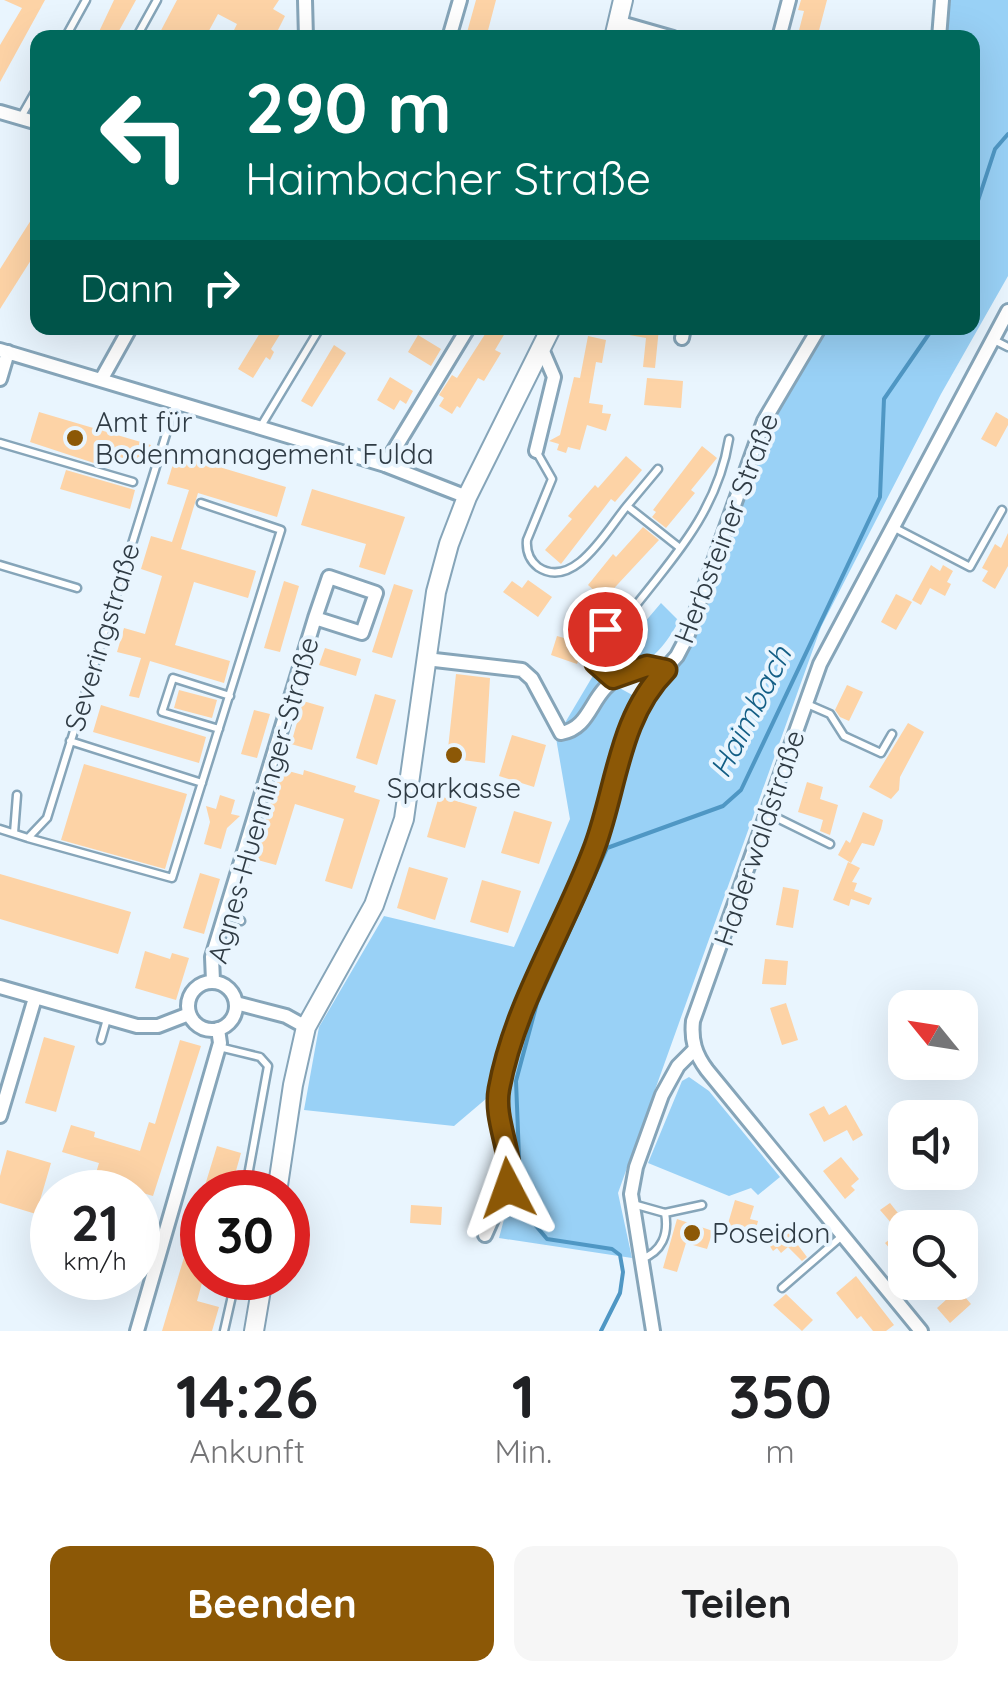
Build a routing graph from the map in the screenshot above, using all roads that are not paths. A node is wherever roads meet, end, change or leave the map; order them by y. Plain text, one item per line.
1 (86, 0) edge
2 (157, 0) edge
3 (305, 0) edge
4 (460, 0) edge
5 (623, 0) edge
6 (789, 0) edge
7 (942, 0) edge
8 (69, 30) edge
9 (140, 30) edge
10 (306, 30) edge
11 (451, 30) edge
12 (616, 30) edge
13 (781, 30) edge
14 (940, 30) edge
15 (30, 101) edge
16 (0, 112) edge
17 (20, 118) junction
18 (30, 121) edge
19 (1008, 311) edge
20 (126, 335) edge
21 (316, 335) edge
22 (464, 335) edge
23 (548, 335) edge
24 (814, 335) edge
25 (993, 340) junction
26 (1008, 347) edge
27 (542, 349) junction
28 (4, 351) edge
29 (0, 380) edge
30 (101, 380) junction
31 (176, 402) junction
32 (260, 427) junction
33 (729, 439) dead end
34 (0, 443) edge
35 (536, 451) joint
36 (385, 465) junction
37 (658, 469) dead end
38 (133, 482) dead end
39 (467, 497) junction
40 (201, 503) dead end
41 (627, 506) junction
42 (1002, 510) dead end
43 (892, 527) junction
44 (680, 548) junction
45 (0, 565) edge
46 (77, 588) dead end
47 (315, 618) junction
48 (625, 619) dead end
49 (605, 629) dead end
50 (426, 659) junction
51 (666, 670) junction
52 (613, 678) junction
53 (230, 696) junction
54 (806, 704) junction
55 (219, 729) junction
56 (892, 734) dead end
57 (70, 741) junction
58 (202, 783) junction
59 (17, 794) dead end
60 (768, 813) junction
61 (0, 829) edge
62 (14, 833) junction
63 (28, 838) junction
64 (830, 844) dead end
65 (225, 915) junction
66 (240, 920) dead end
67 (212, 981) junction
68 (0, 987) edge
69 (36, 998) junction
70 (236, 1003) junction
71 (189, 1014) junction
72 (108, 1018) junction
73 (306, 1027) junction
74 (218, 1029) junction
75 (101, 1040) dead end
76 (218, 1047) junction
77 (694, 1050) junction
78 (0, 1116) edge
79 (249, 1170) edge
80 (280, 1170) edge
81 (632, 1204) junction
82 (702, 1204) dead end
83 (666, 1213) junction
84 (486, 1235) dead end
85 (842, 1236) junction
86 (641, 1259) junction
87 (782, 1288) dead end
88 (231, 1300) edge
89 (259, 1300) edge
90 (137, 1331) edge
91 (224, 1331) edge
92 (254, 1331) edge
93 (653, 1331) edge
94 (921, 1331) edge

1 - 8 lane
2 - 9 lane
3 - 10 street
4 - 11 street
5 - 12 main road
6 - 13 street
7 - 14 street
15 - 17 lane
16 - 17 street
17 - 18 street
19 - 25 street, Haderwaldstraße
20 - 30 street
21 - 32 lane
22 - 36 street
23 - 27 main road
24 - 51 street, Herbsteiner Straße
25 - 26 lane
25 - 43 street, Haderwaldstraße
27 - 35 street
27 - 39 main road
28 - 29 street
28 - 30 street
30 - 31 street
31 - 32 street
31 - 57 lane, Severingstraße
32 - 36 street
33 - 44 lane
34 - 38 lane
35 - 41 lane
36 - 39 street
37 - 41 lane
39 - 50 main road
40 - 53 lane
41 - 44 lane
42 - 43 lane
43 - 54 street, Haderwaldstraße
44 - 48 lane
45 - 46 lane
47 - 47 street, Agnes-Huenninger-Straße
47 - 65 street, Agnes-Huenninger-Straße
49 - 52 street
50 - 52 street
50 - 73 main road
51 - 52 street
51 - 84 street, Herbsteiner Straße
53 - 55 lane
53 - 55 lane
54 - 56 lane
54 - 60 street, Haderwaldstraße
55 - 58 lane
57 - 58 lane
57 - 63 lane, Severingstraße
58 - 63 lane
59 - 62 lane
60 - 64 lane
60 - 77 street, Haderwaldstraße
61 - 62 lane
62 - 63 lane
65 - 66 lane
65 - 67 street, Agnes-Huenninger-Straße
67 - 70 street
67 - 71 street
68 - 69 street
69 - 72 street
69 - 78 street
70 - 73 street
70 - 74 street
71 - 72 street
71 - 74 street
72 - 75 lane
73 - 80 main road
74 - 76 street
76 - 79 lane
76 - 90 street
77 - 81 street
77 - 85 street
81 - 83 lane
81 - 86 street
82 - 83 lane
83 - 86 lane
85 - 87 lane
85 - 94 street
86 - 93 street
88 - 91 lane
89 - 92 main road

